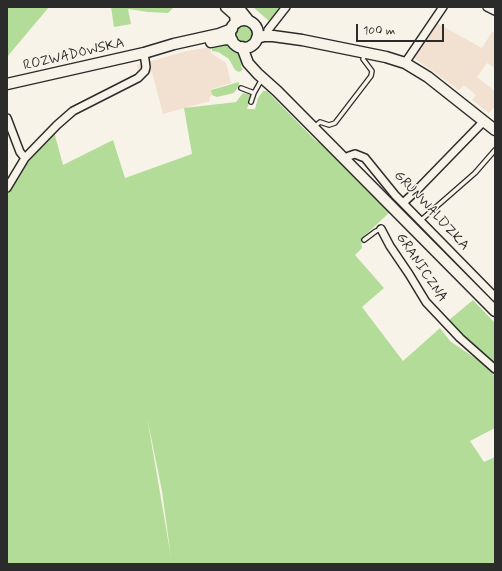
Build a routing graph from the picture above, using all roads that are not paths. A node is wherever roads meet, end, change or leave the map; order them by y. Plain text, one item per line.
1 (226, 7) edge
2 (236, 7) edge
3 (286, 7) edge
4 (443, 7) edge
5 (487, 7) edge
6 (495, 11) edge
7 (252, 23) junction
8 (234, 26) junction
9 (268, 30) junction
10 (232, 40) junction
11 (302, 40) junction
12 (250, 44) junction
13 (146, 53) junction
14 (365, 53) junction
15 (405, 63) junction
16 (262, 78) junction
17 (7, 84) edge
18 (241, 88) dead end
19 (254, 94) junction
20 (251, 102) dead end
21 (7, 118) edge
22 (484, 121) junction
23 (314, 127) junction
24 (495, 130) edge
25 (495, 150) edge
26 (26, 158) junction
27 (346, 159) junction
28 (7, 188) edge
29 (403, 204) junction
30 (420, 221) junction
31 (381, 228) joint
32 (364, 240) dead end
33 (495, 297) edge
34 (495, 311) edge
35 (495, 369) edge

1 - 8 street
2 - 7 street
3 - 9 street
4 - 15 street
5 - 6 street
7 - 8 street
7 - 9 street
7 - 12 street
8 - 10 street
8 - 13 street, ROZWADOWSKA
9 - 11 street
10 - 12 street
10 - 13 street, ROZWADOWSKA
11 - 12 street
11 - 14 street
12 - 16 street
13 - 17 street, ROZWADOWSKA
13 - 26 street
14 - 15 street
14 - 23 lane
15 - 22 street
16 - 19 lane
16 - 23 street
18 - 19 lane
19 - 20 lane
21 - 26 street
22 - 24 street
22 - 29 street
23 - 27 street
25 - 30 lane
26 - 28 street
27 - 29 street, GRUNWALDZKA
27 - 34 street
29 - 30 street, GRUNWALDZKA
30 - 33 street, GRUNWALDZKA
31 - 32 lane
31 - 35 street, GRANICZNA

